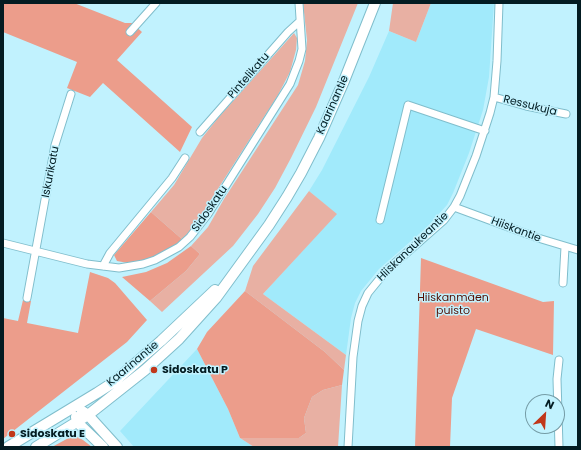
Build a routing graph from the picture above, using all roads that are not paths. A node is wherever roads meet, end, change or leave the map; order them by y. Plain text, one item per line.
1 (156, 3) edge
2 (299, 3) edge
3 (375, 3) edge
4 (499, 3) edge
5 (300, 21) junction
6 (130, 32) dead end
7 (71, 94) dead end
8 (494, 97) junction
9 (566, 114) dead end
10 (485, 131) junction
11 (200, 132) dead end
12 (185, 158) dead end
13 (454, 207) junction
14 (380, 220) dead end
15 (3, 243) edge
16 (565, 247) junction
17 (578, 250) edge
18 (36, 252) junction
19 (242, 261) junction
20 (103, 266) junction
21 (563, 283) dead end
22 (28, 298) dead end
23 (559, 360) dead end
24 (75, 407) junction
25 (88, 415) junction
26 (76, 422) junction
27 (8, 447) edge
28 (36, 447) edge
29 (103, 447) edge
30 (117, 447) edge
31 (348, 447) edge
32 (559, 447) edge

1 - 6 street
2 - 5 street, Sidoskatu
3 - 19 main road, Kaarinantie
4 - 8 street, Hiiskanaukeantie
5 - 11 street, Pintelikatu
5 - 20 street, Sidoskatu
7 - 18 street, Iskurikatu
8 - 9 street, Ressukuja
8 - 10 street, Hiiskanaukeantie
10 - 13 street, Hiiskanaukeantie
10 - 14 street
12 - 20 street
13 - 16 street, Hiiskantie
13 - 31 street, Hiiskanaukeantie
15 - 18 street, Sidoskatu
16 - 17 street, Hiiskantie
16 - 21 street
18 - 20 street, Sidoskatu
18 - 22 street, Iskurikatu
19 - 24 main road, Kaarinantie
19 - 25 main road, Kaarinantie
23 - 32 street
24 - 25 main road
24 - 26 main road
24 - 27 main road, Kaarinantie
25 - 26 main road, Kaarinantie
25 - 30 main road
26 - 28 main road, Kaarinantie
26 - 29 main road

